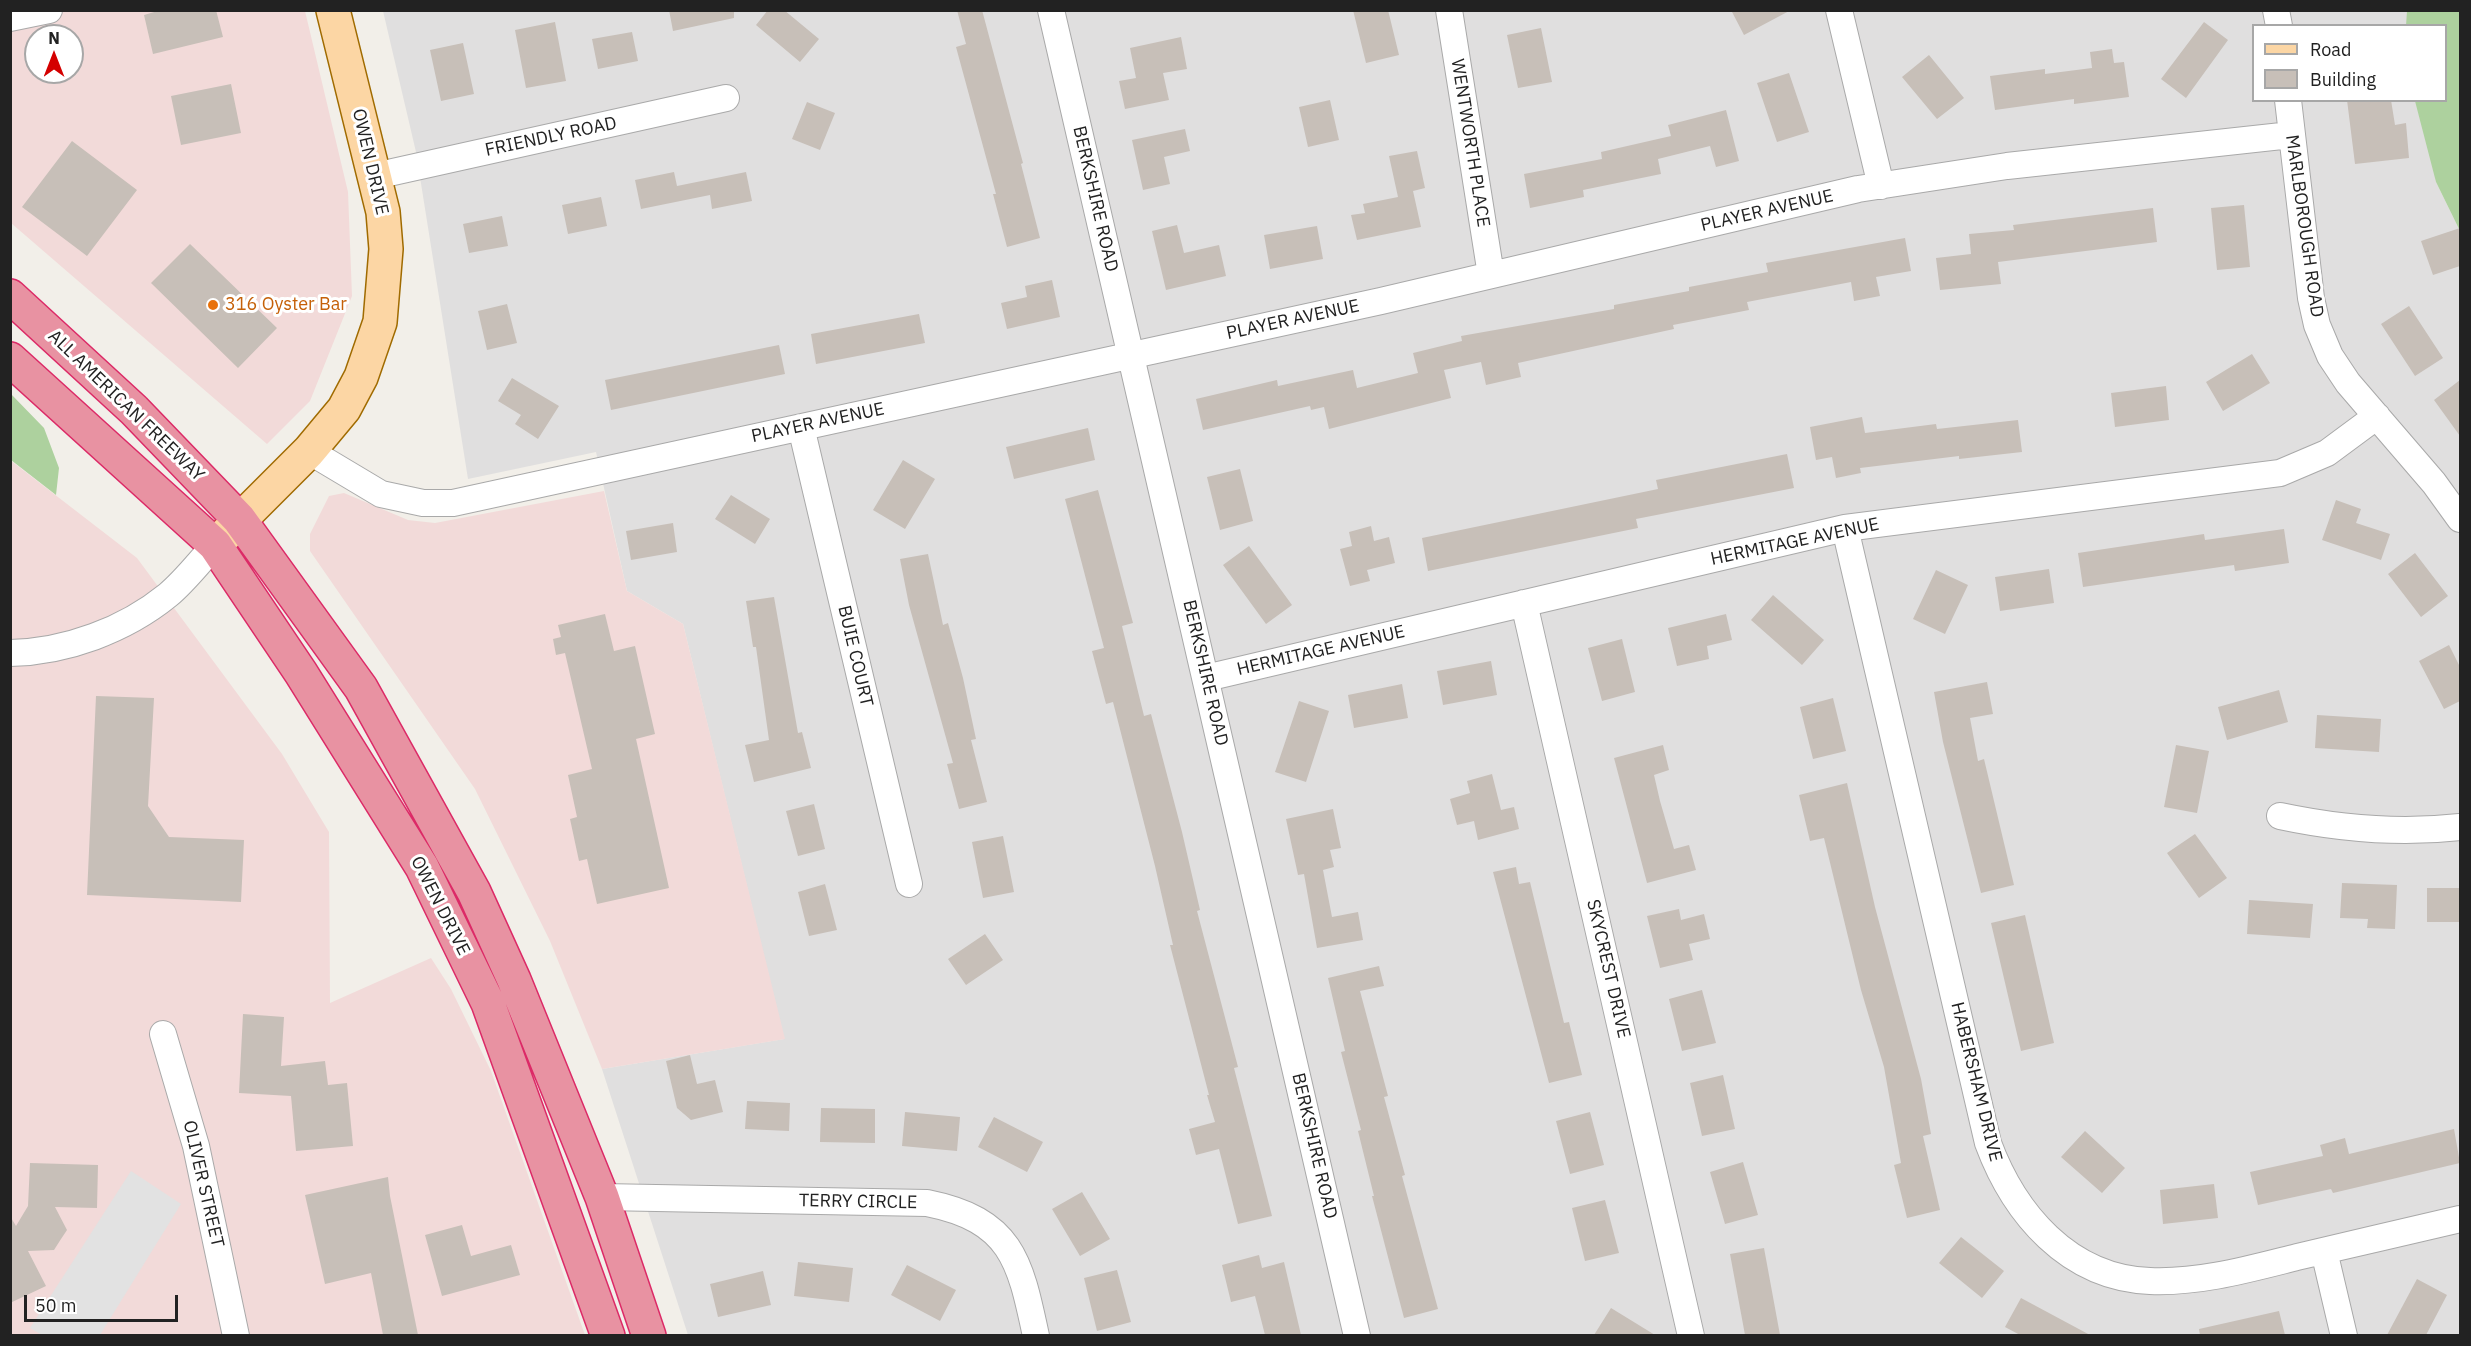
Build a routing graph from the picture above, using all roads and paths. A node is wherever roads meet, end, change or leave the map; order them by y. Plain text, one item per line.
1 (49, 10) edge
2 (333, 10) edge
3 (1051, 10) edge
4 (1449, 10) edge
5 (1839, 10) edge
6 (10, 18) edge
7 (726, 98) dead end
8 (2288, 102) edge
9 (2291, 135) junction
10 (375, 176) junction
11 (1881, 186) junction
12 (1491, 275) junction
13 (10, 296) edge
14 (1131, 355) junction
15 (10, 359) edge
16 (2377, 416) junction
17 (801, 427) junction
18 (309, 451) junction
19 (239, 519) junction
20 (2460, 519) edge
21 (1845, 528) junction
22 (215, 545) junction
23 (1524, 603) junction
24 (10, 653) edge
25 (1206, 678) junction
26 (2280, 816) dead end
27 (2460, 828) edge
28 (909, 884) dead end
29 (163, 1034) dead end
30 (602, 1197) junction
31 (2460, 1219) edge
32 (2324, 1251) junction
33 (237, 1335) edge
34 (608, 1335) edge
35 (649, 1335) edge
36 (1036, 1335) edge
37 (1357, 1335) edge
38 (1691, 1335) edge
39 (2344, 1335) edge

1 - 6 street
2 - 10 main road, OWEN DRIVE
3 - 14 street, BERKSHIRE ROAD
4 - 12 street, WENTWORTH PLACE
5 - 11 street
7 - 10 street, FRIENDLY ROAD
8 - 9 street, MARLBOROUGH ROAD
9 - 11 street, PLAYER AVENUE
9 - 16 street, MARLBOROUGH ROAD
10 - 18 main road, OWEN DRIVE
11 - 12 street, PLAYER AVENUE
12 - 14 street, PLAYER AVENUE
13 - 19 highway, ALL AMERICAN FREEWAY
14 - 17 street, PLAYER AVENUE
14 - 25 street, BERKSHIRE ROAD
15 - 22 highway
16 - 20 street, MARLBOROUGH ROAD
16 - 21 street, HERMITAGE AVENUE
17 - 18 street, PLAYER AVENUE
17 - 28 street, BUIE COURT
18 - 19 main road, OWEN DRIVE
19 - 22 main road, OWEN DRIVE
19 - 30 highway, OWEN DRIVE
21 - 23 street, HERMITAGE AVENUE
21 - 32 street, HABERSHAM DRIVE
22 - 24 street
22 - 34 highway, OWEN DRIVE
23 - 25 street, HERMITAGE AVENUE
23 - 38 street, SKYCREST DRIVE
25 - 37 street, BERKSHIRE ROAD
26 - 27 street
29 - 33 street, OLIVER STREET
30 - 35 highway, OWEN DRIVE
30 - 36 street, TERRY CIRCLE
31 - 32 street, HABERSHAM DRIVE
32 - 39 street

